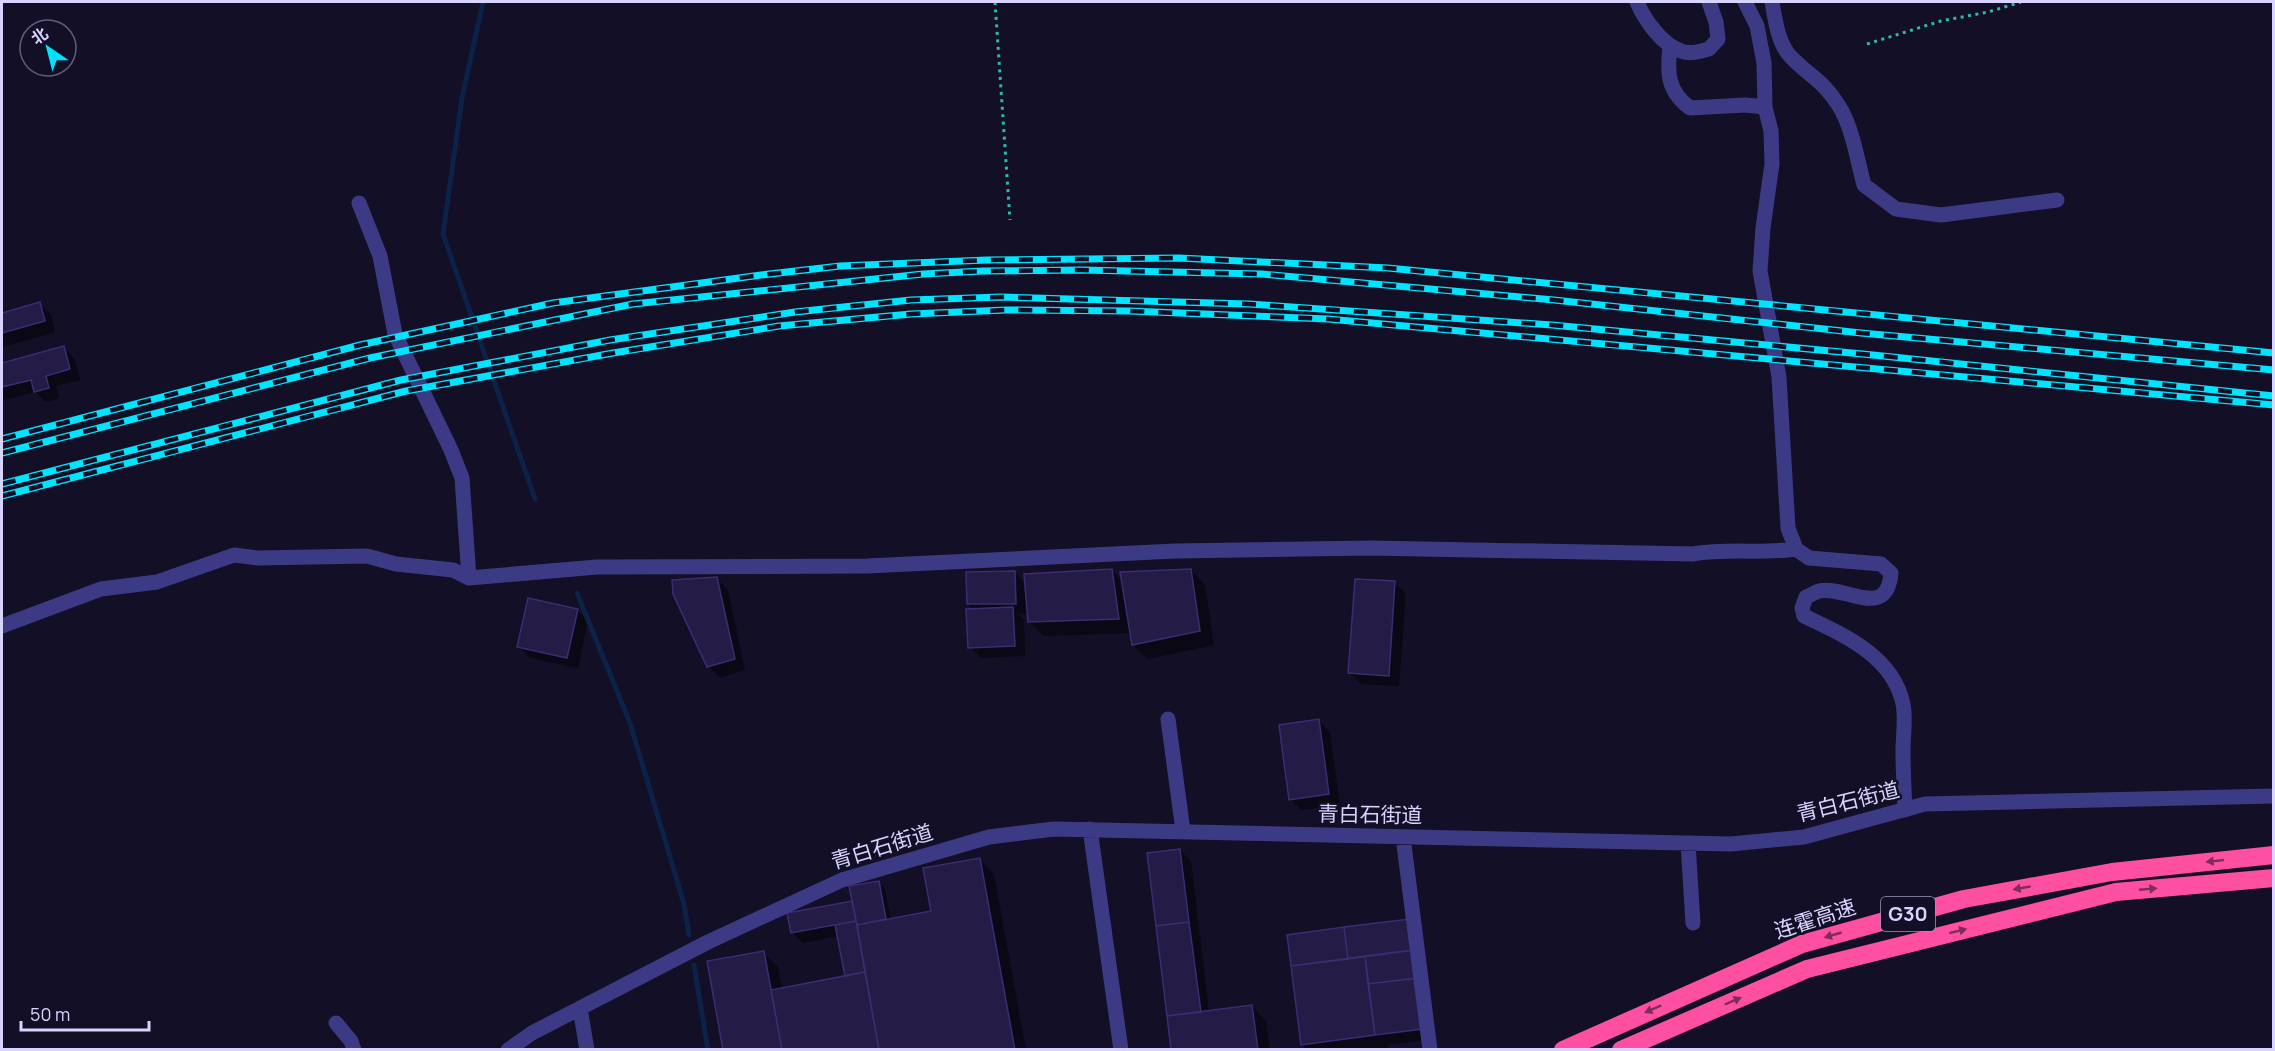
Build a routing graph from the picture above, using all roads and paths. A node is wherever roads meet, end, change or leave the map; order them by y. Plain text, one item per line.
1 (995, 2) edge
2 (1637, 2) edge
3 (1709, 2) edge
4 (1745, 2) edge
5 (1772, 2) edge
6 (2021, 2) edge
7 (1867, 44) dead end
8 (1670, 46) junction
9 (1765, 107) junction
10 (2057, 200) dead end
11 (359, 203) dead end
12 (1010, 220) dead end
13 (1796, 549) junction
14 (469, 578) junction
15 (2, 626) edge
16 (1168, 719) dead end
17 (2274, 796) edge
18 (1905, 810) junction
19 (1090, 829) junction
20 (1183, 831) junction
21 (1403, 837) junction
22 (1688, 843) junction
23 (2274, 855) edge
24 (2274, 878) edge
25 (1693, 923) dead end
26 (580, 1008) junction
27 (336, 1023) dead end
28 (354, 1050) edge
29 (508, 1050) edge
30 (587, 1050) edge
31 (1120, 1050) edge
32 (1430, 1050) edge
33 (1563, 1050) edge
34 (1621, 1050) edge

1 - 12 path
2 - 8 street
3 - 8 street
4 - 9 street
5 - 10 street
6 - 7 path
8 - 9 street
9 - 13 street
11 - 14 street
13 - 14 street
13 - 18 street
14 - 15 street
16 - 20 street
17 - 18 street, 青白石街道
18 - 22 street, 青白石街道
19 - 20 street, 青白石街道
19 - 26 street, 青白石街道
19 - 31 street
20 - 21 street, 青白石街道
21 - 22 street, 青白石街道
21 - 32 street
22 - 25 street
23 -> 33 highway, 连霍高速 / G30
34 -> 24 highway, G30
26 - 29 street, 青白石街道
26 - 30 street
27 - 28 street

